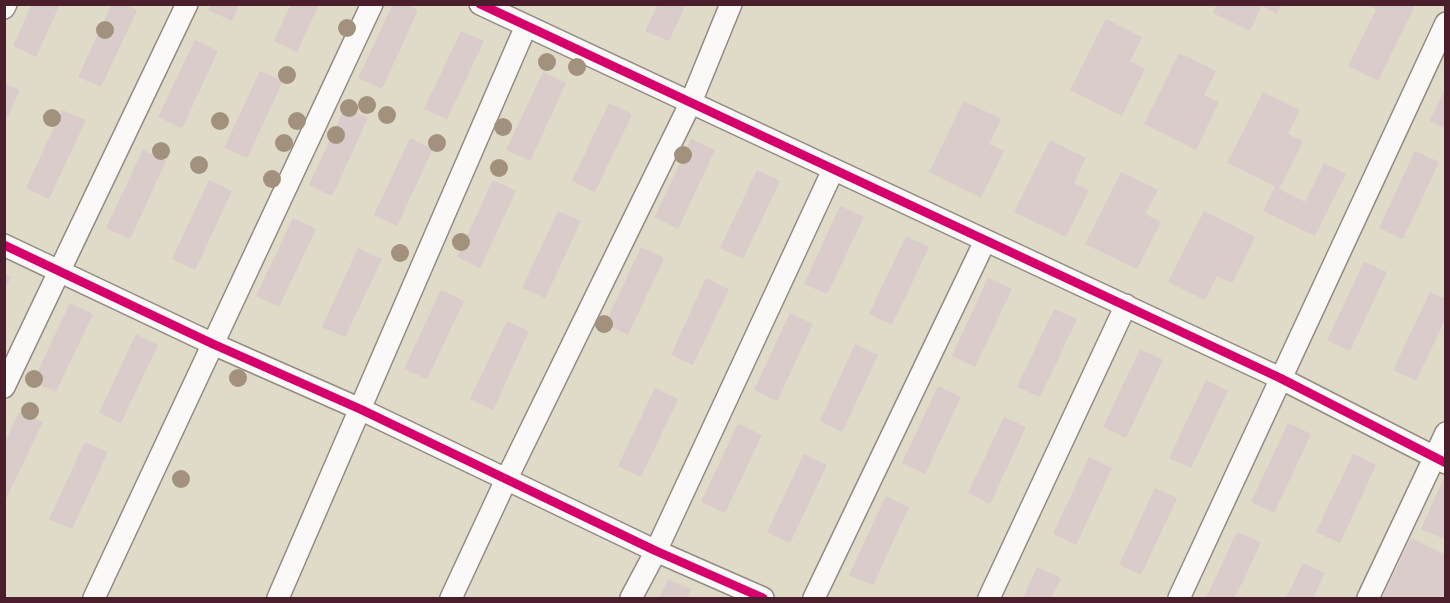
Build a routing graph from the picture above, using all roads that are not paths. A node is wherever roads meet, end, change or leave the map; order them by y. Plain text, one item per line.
1 (187, 4) edge
2 (372, 4) edge
3 (480, 4) edge
4 (731, 4) edge
5 (1446, 23) edge
6 (526, 26) junction
7 (690, 102) junction
8 (833, 170) junction
9 (985, 241) junction
10 (4, 245) edge
11 (60, 270) junction
12 (1126, 305) junction
13 (213, 344) junction
14 (1281, 378) junction
15 (4, 387) edge
16 (360, 409) junction
17 (1446, 433) edge
18 (1440, 460) edge
19 (506, 480) junction
20 (656, 551) junction
21 (94, 598) edge
22 (278, 598) edge
23 (451, 598) edge
24 (631, 598) edge
25 (763, 598) edge
26 (814, 598) edge
27 (989, 598) edge
28 (1179, 598) edge
29 (1368, 598) edge

1 - 11 street
2 - 13 street
3 - 6 street
4 - 7 street
5 - 14 street
6 - 7 street
6 - 16 street
7 - 8 street
7 - 19 street
8 - 9 street
8 - 20 street
9 - 12 street
9 - 26 street
10 - 11 street
11 - 13 street
11 - 15 street
12 - 14 street
12 - 27 street
13 - 16 street
13 - 21 street
14 - 18 street
14 - 28 street
16 - 19 street
16 - 22 street
17 - 18 street
18 - 29 street
19 - 20 street
19 - 23 street
20 - 24 street
20 - 25 street

